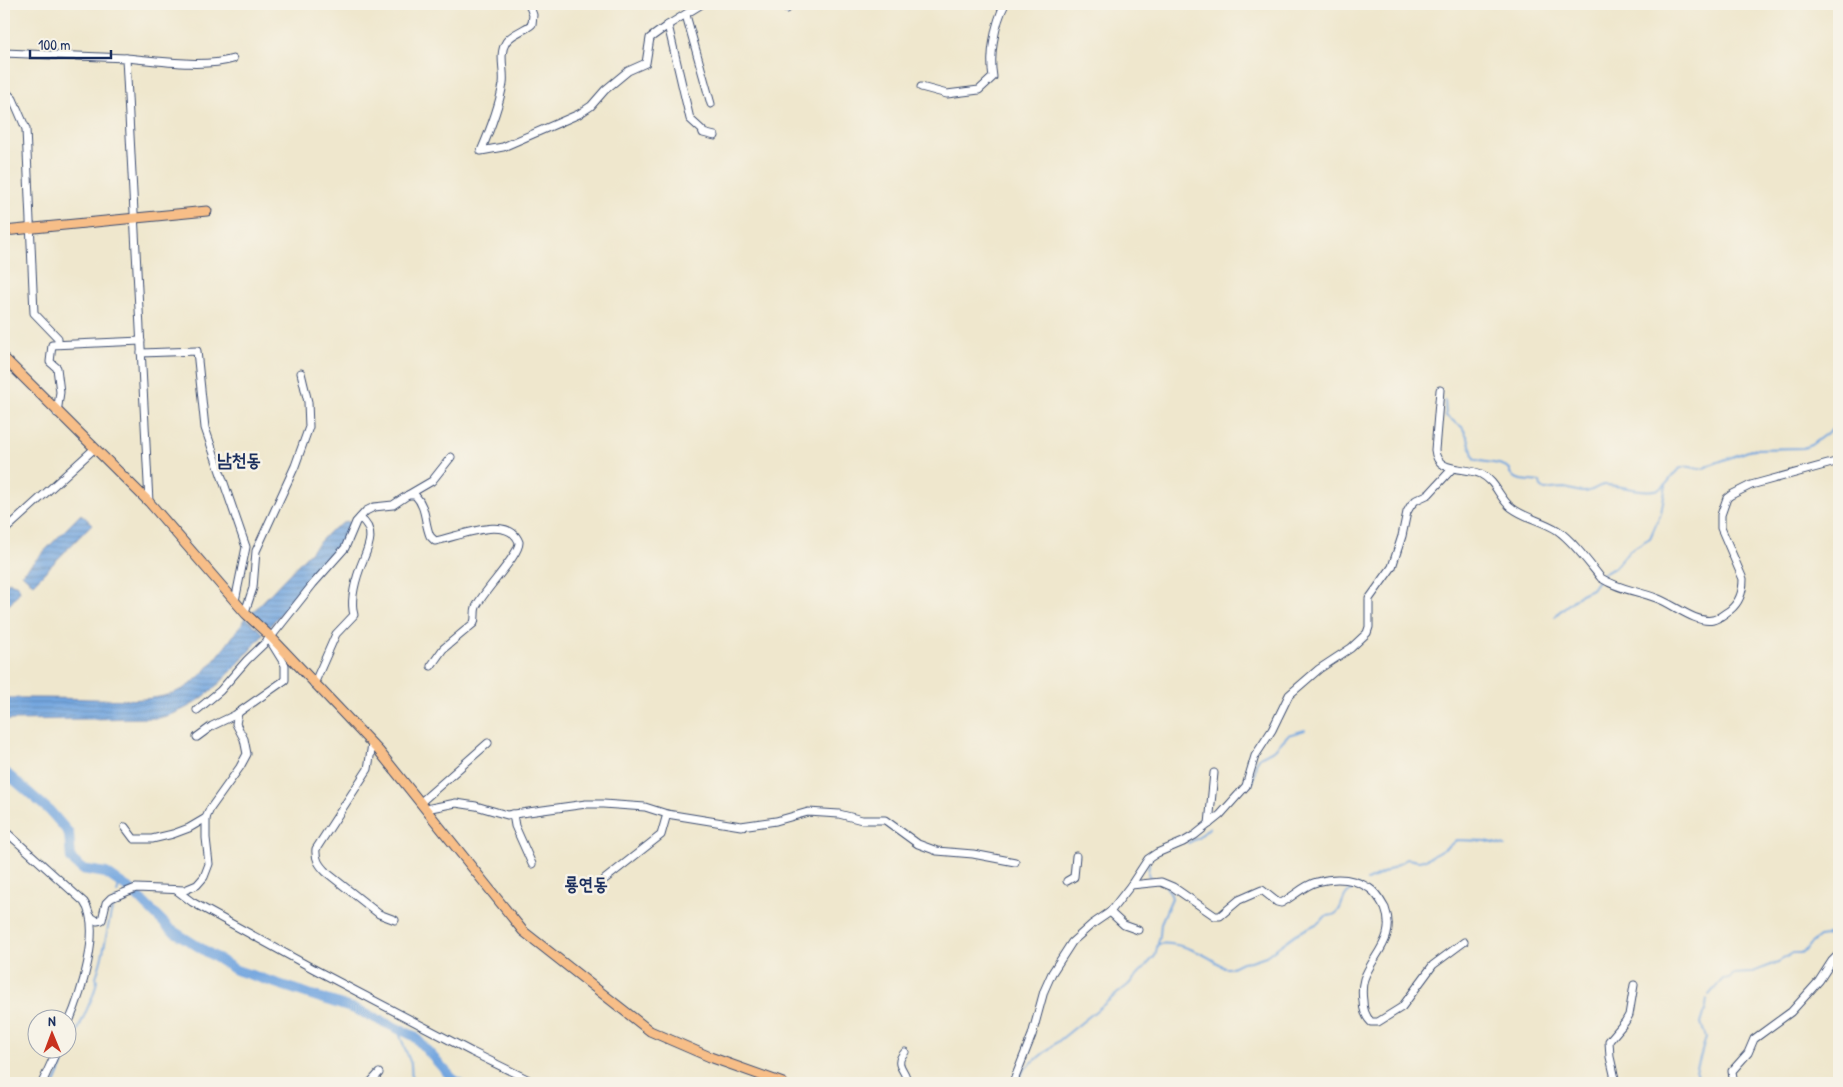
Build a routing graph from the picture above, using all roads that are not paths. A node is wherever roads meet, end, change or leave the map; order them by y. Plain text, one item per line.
1 (529, 4) edge
2 (702, 4) edge
3 (1005, 4) edge
4 (686, 14) junction
5 (668, 25) junction
6 (4, 53) edge
7 (126, 58) junction
8 (233, 59) dead end
9 (921, 86) dead end
10 (4, 90) edge
11 (711, 104) dead end
12 (715, 136) dead end
13 (207, 211) dead end
14 (134, 217) junction
15 (30, 229) junction
16 (4, 231) edge
17 (140, 341) junction
18 (58, 344) junction
19 (141, 353) junction
20 (4, 358) edge
21 (301, 373) dead end
22 (1440, 390) dead end
23 (57, 413) junction
24 (94, 449) junction
25 (451, 457) dead end
26 (1839, 461) edge
27 (1452, 468) junction
28 (408, 495) junction
29 (149, 502) junction
30 (360, 518) junction
31 (4, 531) edge
32 (246, 547) junction
33 (256, 551) junction
34 (235, 601) junction
35 (245, 613) junction
36 (269, 637) junction
37 (431, 666) dead end
38 (314, 684) junction
39 (197, 710) dead end
40 (238, 713) junction
41 (197, 737) dead end
42 (488, 743) dead end
43 (372, 744) junction
44 (1214, 773) dead end
45 (423, 805) junction
46 (513, 814) junction
47 (667, 814) junction
48 (206, 818) junction
49 (1209, 824) junction
50 (126, 827) dead end
51 (4, 830) edge
52 (1076, 856) dead end
53 (1015, 862) dead end
54 (532, 864) dead end
55 (605, 879) dead end
56 (1067, 881) dead end
57 (1131, 885) junction
58 (176, 890) junction
59 (1110, 912) junction
60 (91, 917) junction
61 (395, 920) dead end
62 (1138, 930) dead end
63 (1464, 942) dead end
64 (1839, 954) edge
65 (1634, 985) dead end
66 (73, 1010) edge
67 (905, 1052) dead end
68 (52, 1060) edge
69 (379, 1073) dead end
70 (42, 1083) edge
71 (370, 1083) edge
72 (536, 1083) edge
73 (782, 1083) edge
74 (907, 1083) edge
75 (1013, 1083) edge
76 (1616, 1083) edge
77 (1735, 1083) edge

1 - 5 street
2 - 4 street
3 - 9 street
4 - 5 street
4 - 11 street
5 - 12 street
6 - 7 street
7 - 8 street
7 - 14 street
10 - 15 street
13 - 14 main road
14 - 15 main road
14 - 17 street
15 - 16 main road
15 - 18 street
17 - 18 street
17 - 19 street
18 - 23 street
19 - 29 street
19 - 32 street
20 - 23 main road
21 - 33 street
22 - 27 street
23 - 24 main road
24 - 29 main road
24 - 31 street
25 - 28 street
26 - 27 street
27 - 49 street
28 - 30 street
28 - 37 street
29 - 34 main road
30 - 36 street
30 - 38 street
32 - 33 street
32 - 34 street
33 - 35 street
34 - 35 main road
35 - 36 main road
36 - 38 main road
36 - 39 street
36 - 40 street
38 - 43 main road
40 - 41 street
40 - 48 street
42 - 45 street
43 - 45 main road
43 - 61 street
44 - 49 street
45 - 46 street
45 - 73 main road
46 - 47 street
46 - 54 street
47 - 53 street
47 - 55 street
48 - 50 street
48 - 58 street
49 - 57 street
51 - 60 street
52 - 56 street
57 - 59 street
57 - 63 street
58 - 60 street
58 - 72 street
59 - 62 street
59 - 75 street
60 - 66 street
64 - 77 street
65 - 76 street
67 - 74 street
68 - 70 street
69 - 71 street

